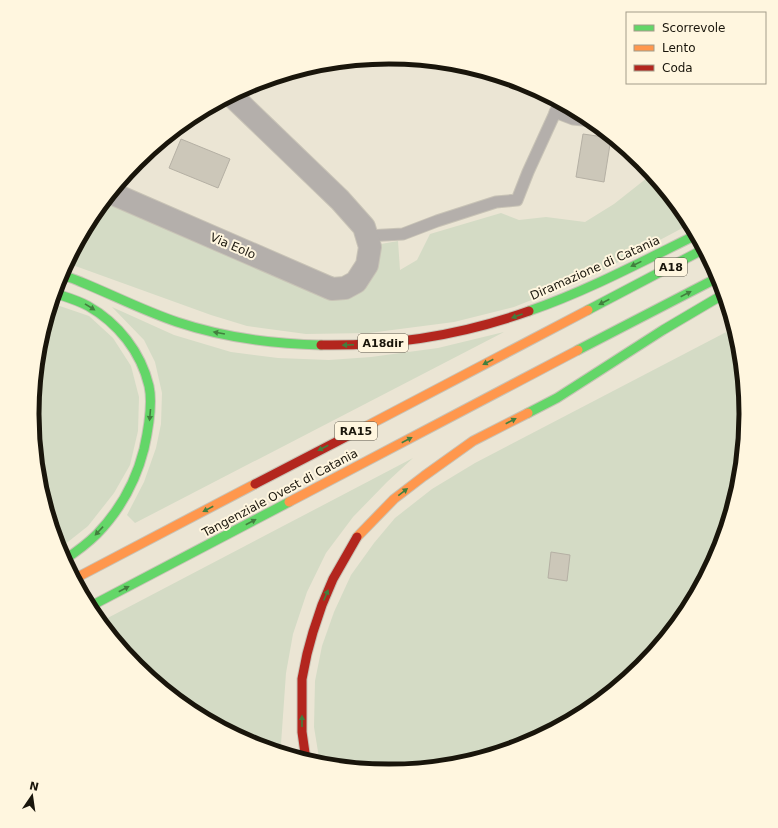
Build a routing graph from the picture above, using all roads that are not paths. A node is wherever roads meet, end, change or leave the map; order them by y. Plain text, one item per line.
1 (235, 100) edge
2 (557, 107) edge
3 (578, 120) edge
4 (116, 195) edge
5 (365, 232) junction
6 (691, 237) edge
7 (699, 252) edge
8 (67, 277) edge
9 (712, 281) edge
10 (638, 284) joint
11 (60, 295) edge
12 (719, 297) edge
13 (721, 305) edge
14 (653, 311) joint
15 (663, 330) junction
16 (626, 342) dead end
17 (590, 354) dead end
18 (532, 374) junction
19 (70, 556) edge
20 (79, 576) edge
21 (95, 604) edge
22 (305, 754) edge

1 - 5 street
2 - 3 lane
2 - 5 lane
4 - 5 street, Via Eolo
6 -> 8 highway, Diramazione di Catania / A18dir
7 - 10 highway, A18
14 -> 9 highway, A18
10 -> 20 highway, Tangenziale Ovest di Catania / RA15
11 -> 19 highway
12 - 15 highway
13 - 15 highway
14 - 18 highway, Tangenziale Ovest di Catania / RA15
15 - 16 highway
22 -> 15 highway
17 - 18 highway
21 -> 18 highway, Tangenziale Ovest di Catania / RA15

